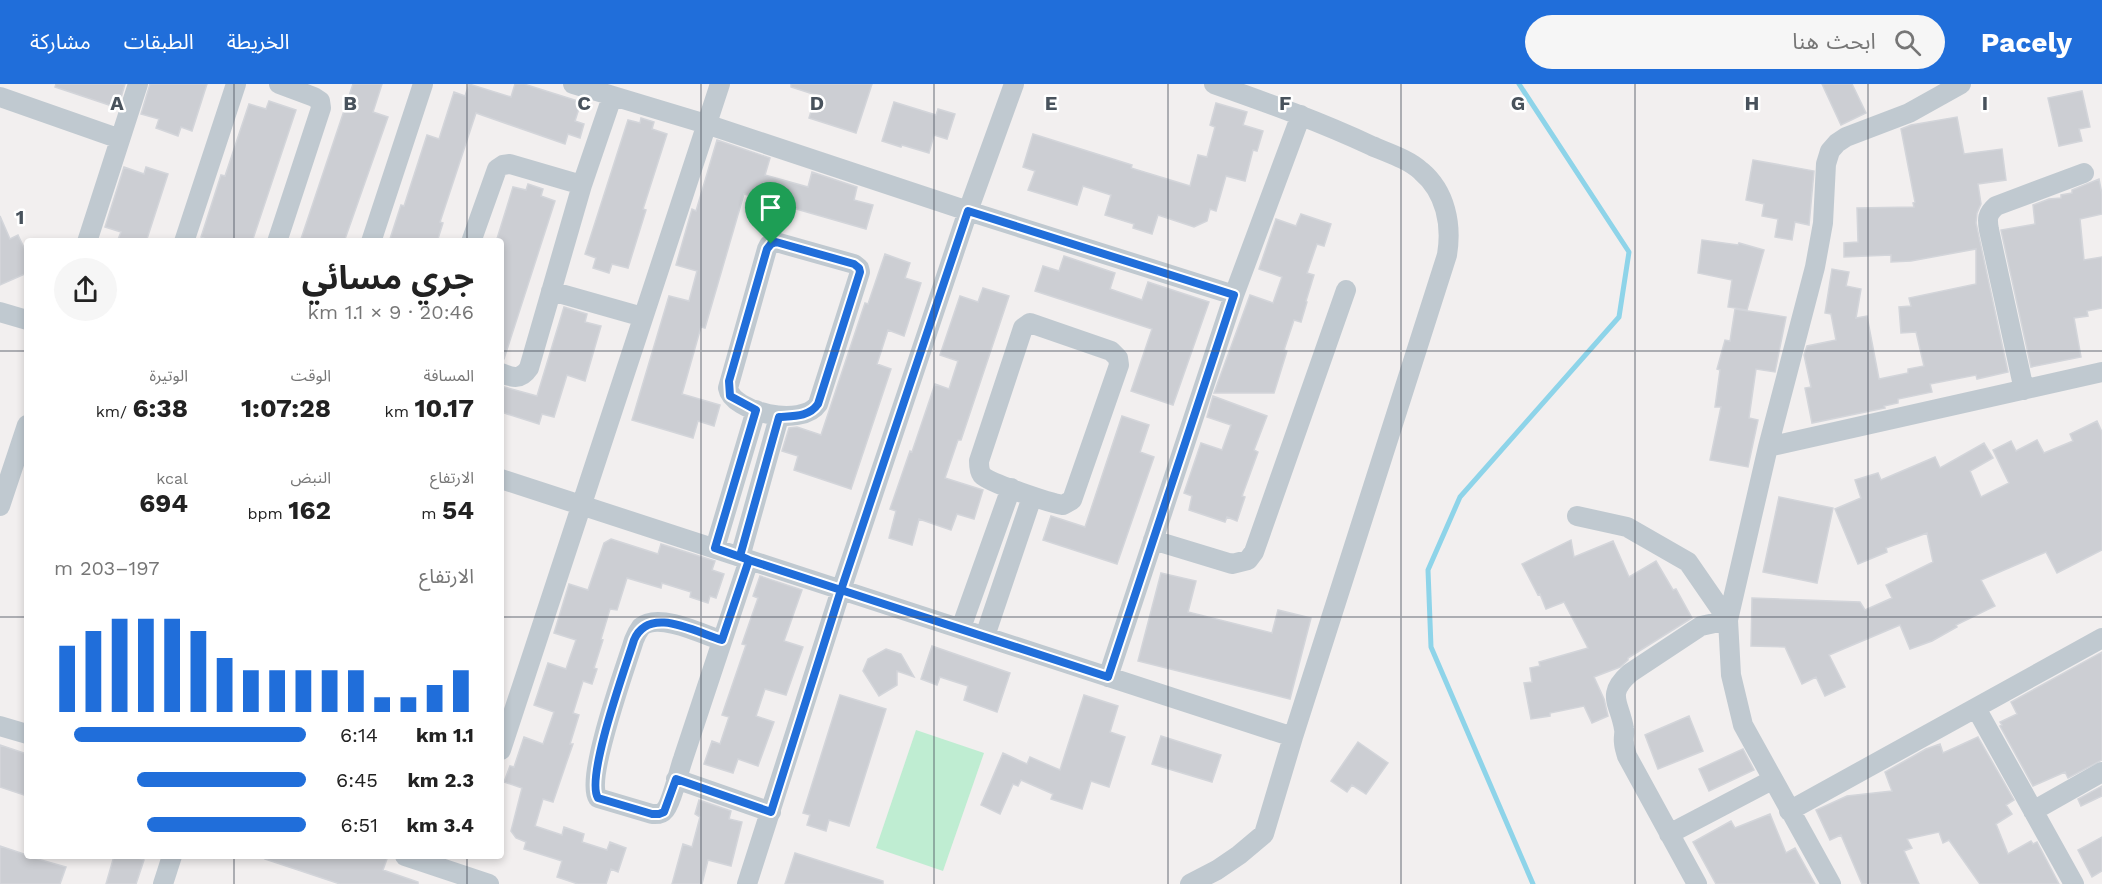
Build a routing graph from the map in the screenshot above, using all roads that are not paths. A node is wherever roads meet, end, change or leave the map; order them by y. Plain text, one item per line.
1 (138, 84) edge
2 (236, 84) edge
3 (279, 84) edge
4 (423, 84) edge
5 (573, 84) edge
6 (720, 84) edge
7 (1014, 84) edge
8 (1214, 84) edge
9 (1961, 84) edge
10 (0, 97) edge
11 (612, 97) junction
12 (1301, 115) junction
13 (706, 124) junction
14 (120, 138) junction
15 (2084, 173) dead end
16 (582, 185) junction
17 (968, 211) junction
18 (88, 238) edge
19 (185, 238) edge
20 (278, 238) edge
21 (372, 238) edge
22 (472, 238) edge
23 (1346, 290) dead end
24 (551, 291) junction
25 (1234, 295) junction
26 (0, 312) edge
27 (643, 318) junction
28 (24, 319) edge
29 (2102, 372) edge
30 (504, 374) edge
31 (2024, 390) junction
32 (756, 410) junction
33 (779, 417) junction
34 (24, 433) edge
35 (1768, 447) junction
36 (504, 480) edge
37 (1011, 488) junction
38 (1032, 497) junction
39 (582, 505) junction
40 (0, 506) edge
41 (1578, 516) dead end
42 (1153, 540) junction
43 (715, 548) junction
44 (745, 558) junction
45 (841, 590) junction
46 (1728, 621) junction
47 (962, 628) junction
48 (984, 636) junction
49 (2102, 638) edge
50 (722, 640) junction
51 (1108, 677) junction
52 (1976, 708) junction
53 (0, 726) edge
54 (24, 734) edge
55 (1293, 737) junction
56 (504, 741) edge
57 (2102, 772) edge
58 (676, 779) junction
59 (1772, 780) junction
60 (1789, 811) junction
61 (2033, 811) junction
62 (771, 812) junction
63 (1669, 834) junction
64 (171, 859) edge
65 (416, 859) edge
66 (461, 872) edge
67 (163, 884) edge
68 (489, 884) edge
69 (747, 884) edge
70 (1190, 884) edge
71 (1697, 884) edge
72 (1831, 884) edge
73 (2074, 884) edge

1 - 14 street
2 - 19 street
3 - 20 street
4 - 21 street
5 - 11 street
6 - 13 street
7 - 17 street
8 - 12 street
9 - 35 street
10 - 14 street
11 - 13 street
11 - 16 street
12 - 25 street
12 - 55 street
13 - 17 street
13 - 27 street
14 - 18 street
15 - 31 street
16 - 22 street
16 - 24 street
17 - 25 street
17 - 45 street
23 - 42 street
24 - 27 street
24 - 30 street
25 - 42 street
26 - 28 street
27 - 39 street
29 - 31 street
31 - 35 street
32 - 33 street
32 - 33 street
32 - 43 street
33 - 44 street
34 - 40 street
35 - 46 street
36 - 39 street
37 - 38 street
37 - 38 street
37 - 47 street
38 - 48 street
39 - 43 street
39 - 56 street
41 - 46 street
42 - 51 street
43 - 44 street
44 - 45 street
44 - 50 street
45 - 47 street
45 - 62 street
46 - 59 street
46 - 63 street
47 - 48 street
48 - 51 street
49 - 52 street
50 - 58 street
50 - 58 street
51 - 55 street
52 - 60 street
52 - 61 street
53 - 54 street
55 - 70 street
57 - 61 street
58 - 62 street
59 - 60 street
59 - 63 street
60 - 72 street
61 - 73 street
62 - 69 street
63 - 71 street
64 - 67 street
65 - 66 street
66 - 68 street

